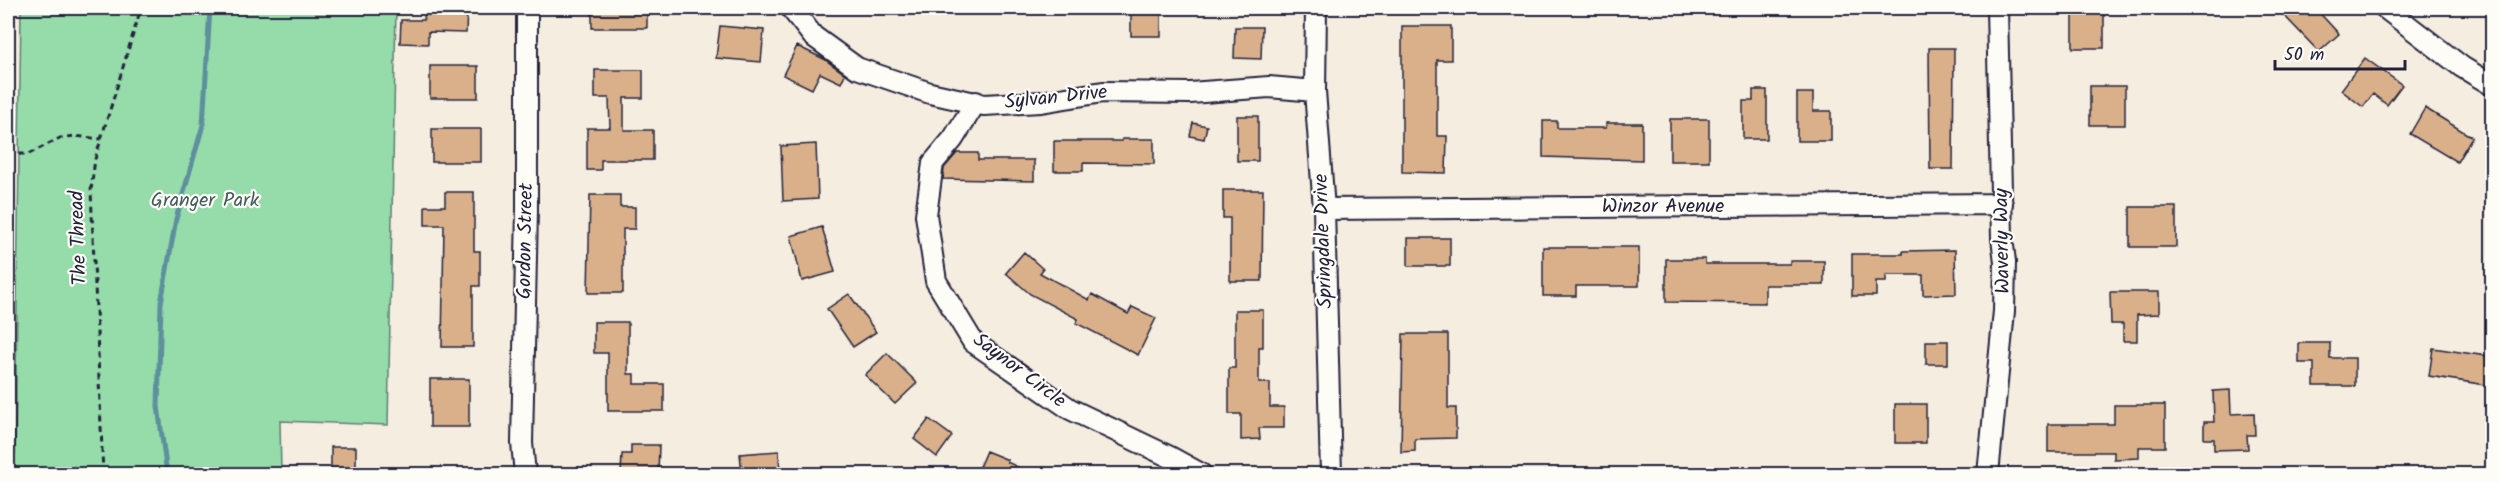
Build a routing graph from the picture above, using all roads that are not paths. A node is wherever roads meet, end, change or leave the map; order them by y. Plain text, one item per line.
1 (527, 8) edge
2 (790, 8) edge
3 (1316, 8) edge
4 (1997, 8) edge
5 (2385, 8) edge
6 (2493, 85) edge
7 (1315, 91) junction
8 (975, 102) junction
9 (2002, 204) junction
10 (1324, 209) junction
11 (525, 474) edge
12 (1201, 474) edge
13 (1331, 474) edge
14 (1988, 474) edge

1 - 11 street, Gordon Street
2 - 8 street, Sylvan Drive
3 - 7 street, Springdale Drive
4 - 9 street, Waverly Way
5 - 6 street
7 - 8 street, Sylvan Drive
7 - 10 street, Springdale Drive
8 - 12 street, Saynor Circle
9 - 10 street, Winzor Avenue
9 - 14 street, Waverly Way
10 - 13 street, Springdale Drive

